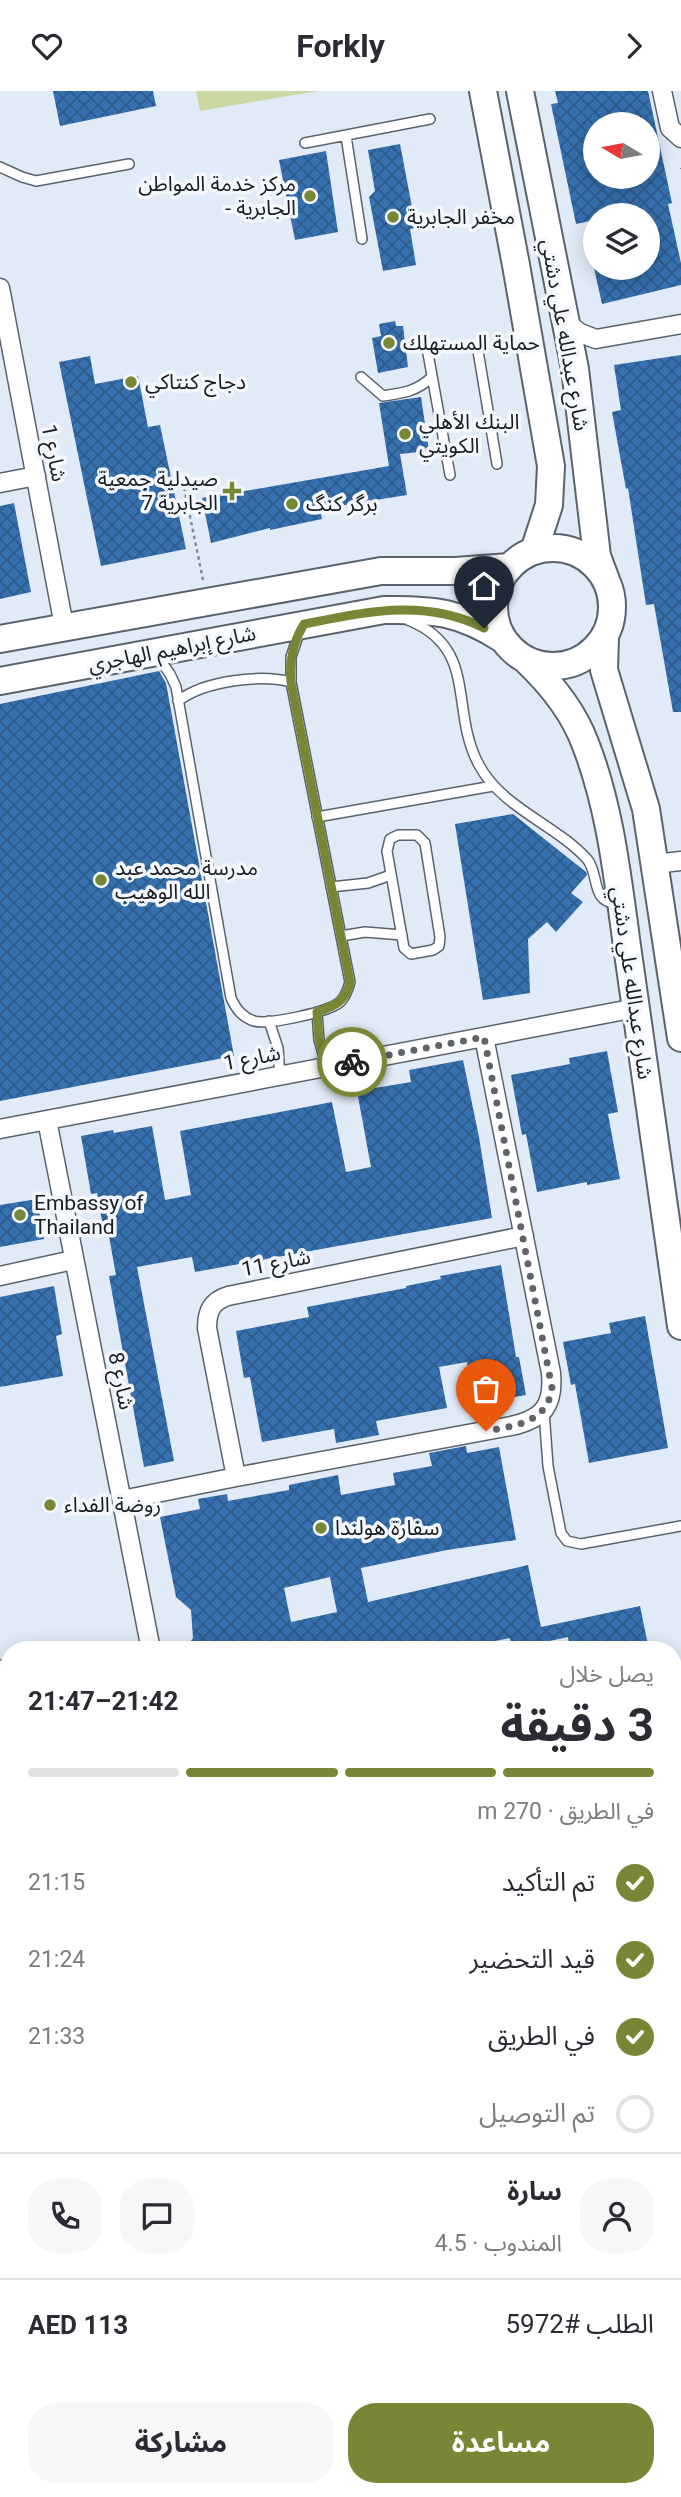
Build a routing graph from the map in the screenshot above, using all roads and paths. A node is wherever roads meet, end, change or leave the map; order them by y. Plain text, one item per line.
1 (483, 91) edge
2 (520, 91) edge
3 (662, 91) edge
4 (430, 119) dead end
5 (346, 137) junction
6 (681, 138) edge
7 (305, 143) dead end
8 (129, 164) dead end
9 (0, 167) edge
10 (362, 239) dead end
11 (0, 288) edge
12 (567, 323) junction
13 (681, 324) edge
14 (605, 339) junction
15 (427, 348) dead end
16 (478, 351) dead end
17 (575, 369) junction
18 (361, 377) dead end
19 (432, 377) junction
20 (497, 464) dead end
21 (187, 474) dead end
22 (450, 475) dead end
23 (36, 476) junction
24 (0, 483) edge
25 (534, 551) junction
26 (510, 567) junction
27 (606, 580) junction
28 (208, 601) junction
29 (384, 610) junction
30 (304, 624) junction
31 (64, 626) junction
32 (605, 636) junction
33 (0, 639) edge
34 (504, 640) junction
35 (154, 652) junction
36 (527, 661) junction
37 (0, 681) edge
38 (291, 682) junction
39 (178, 701) junction
40 (493, 786) junction
41 (317, 817) junction
42 (681, 861) edge
43 (655, 864) junction
44 (391, 875) junction
45 (331, 887) junction
46 (620, 902) junction
47 (402, 935) junction
48 (341, 936) junction
49 (636, 1009) junction
50 (317, 1012) junction
51 (269, 1021) junction
52 (484, 1037) junction
53 (681, 1038) edge
54 (327, 1067) junction
55 (280, 1076) junction
56 (47, 1120) junction
57 (0, 1129) edge
58 (524, 1236) junction
59 (73, 1260) junction
60 (0, 1276) edge
61 (681, 1326) edge
62 (544, 1410) junction
63 (236, 1477) junction
64 (122, 1500) junction
65 (681, 1526) edge
66 (149, 1641) edge

1 - 25 main road, شارع عبدالله علي دشتي
2 - 12 main road, شارع عبدالله علي دشتي
3 - 6 street
4 - 5 lane
5 - 7 lane
5 - 10 lane
8 - 9 lane
11 - 23 street, شارع 1
12 - 14 street
12 - 17 main road, شارع عبدالله علي دشتي
13 - 14 street
14 - 17 street
15 - 19 lane
16 - 20 lane
17 - 27 main road, شارع عبدالله علي دشتي
18 - 19 lane
19 - 22 lane
21 - 28 path
23 - 24 street
23 - 31 street, شارع 1
25 - 26 main road
25 - 27 main road
26 - 28 main road, شارع إبراهيم الهاجري
26 - 34 main road
27 - 32 main road
28 - 31 main road, شارع إبراهيم الهاجري
29 - 30 main road, شارع إبراهيم الهاجري
29 - 34 main road, شارع إبراهيم الهاجري
29 - 40 lane
30 - 35 main road, شارع إبراهيم الهاجري
30 - 38 lane
31 - 33 main road, شارع إبراهيم الهاجري
32 - 36 main road
32 - 43 main road, شارع عبدالله علي دشتي
34 - 36 main road
35 - 37 main road, شارع إبراهيم الهاجري
35 - 39 lane
36 - 46 main road, شارع عبدالله علي دشتي
38 - 39 lane
38 - 41 lane
39 - 51 lane
40 - 41 lane
40 - 46 lane
41 - 45 lane
42 - 43 street
43 - 53 main road, شارع عبدالله علي دشتي
44 - 45 lane
44 - 47 lane
44 - 47 lane
45 - 48 lane
46 - 49 main road, شارع عبدالله علي دشتي
47 - 48 lane
48 - 50 lane
49 - 52 street, شارع 1
49 - 61 main road, شارع عبدالله علي دشتي
50 - 51 lane
50 - 54 lane
51 - 55 lane
52 - 54 street, شارع 1
52 - 58 street
54 - 55 street, شارع 1
55 - 56 street, شارع 1
56 - 57 street, شارع 1
56 - 59 street, شارع 8
58 - 62 street
58 - 63 street, شارع 11
59 - 60 street
59 - 64 street, شارع 8
62 - 63 street
62 - 65 lane
63 - 64 street
64 - 66 street, شارع 8

